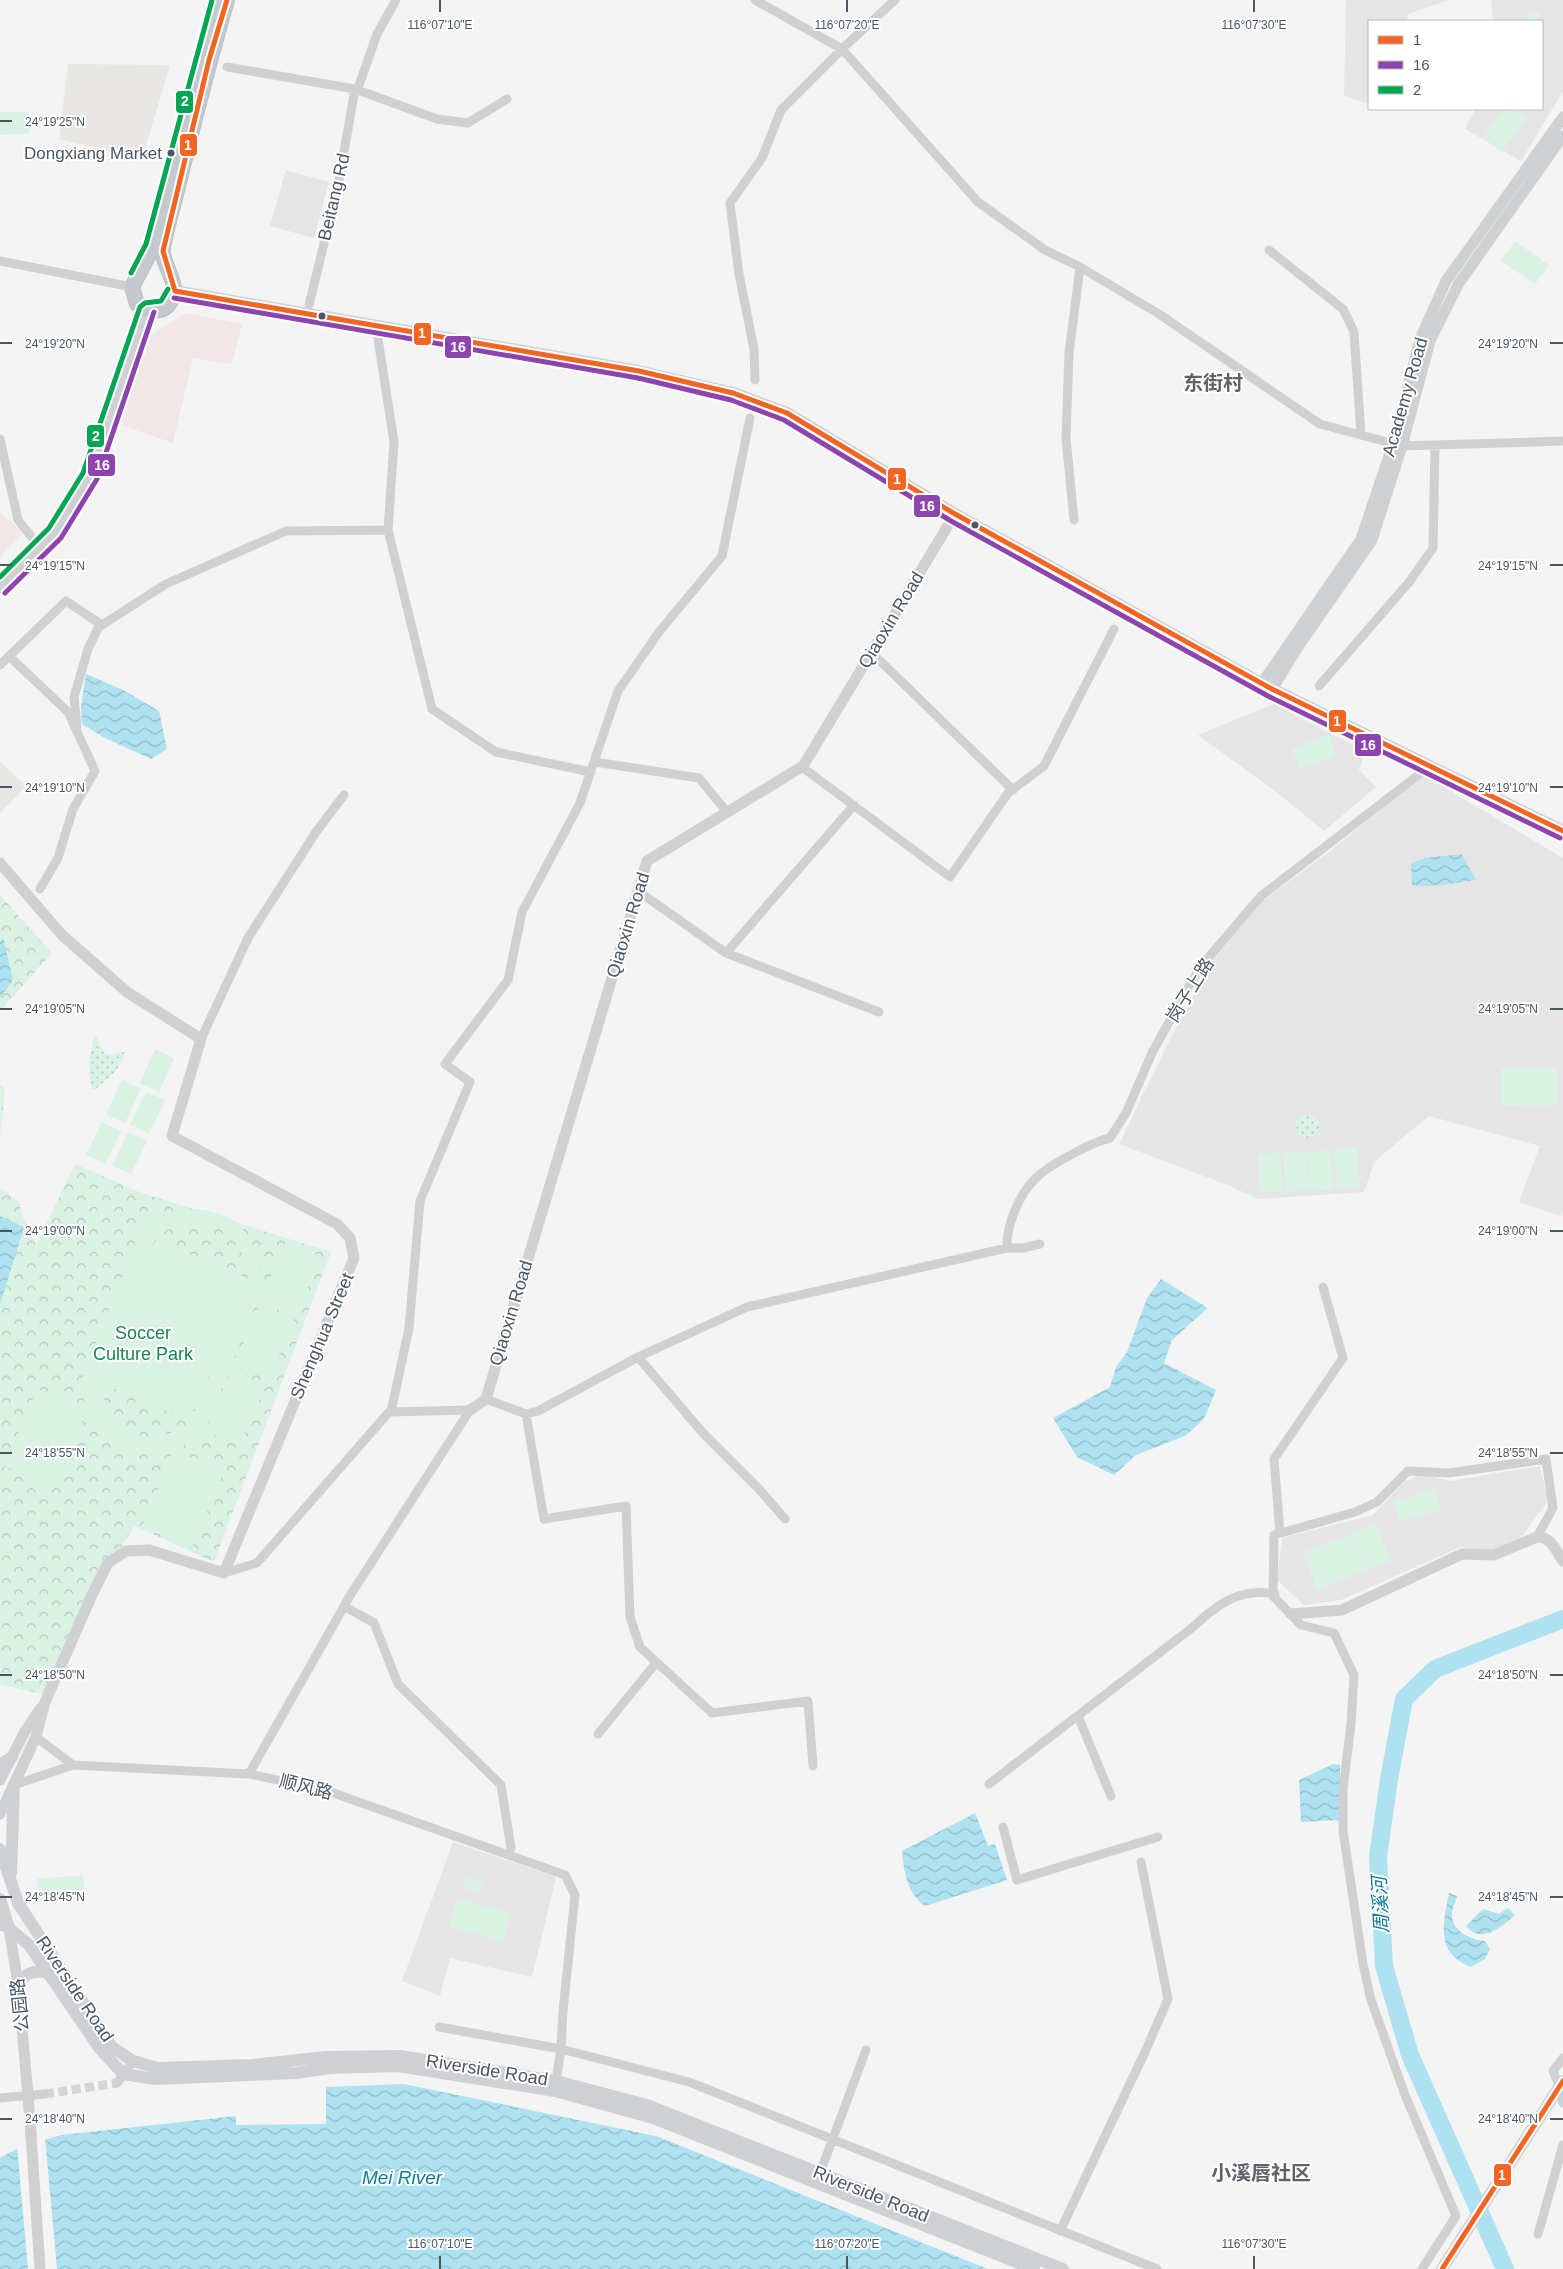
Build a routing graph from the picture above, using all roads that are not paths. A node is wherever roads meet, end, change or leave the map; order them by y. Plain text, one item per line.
1 (220, 0) edge
2 (227, 0) edge
3 (396, 0) edge
4 (755, 0) edge
5 (895, 0) edge
6 (842, 49) junction
7 (227, 67) dead end
8 (355, 89) junction
9 (507, 99) dead end
10 (1563, 117) edge
11 (1563, 136) edge
12 (1269, 250) dead end
13 (0, 261) edge
14 (1080, 268) junction
15 (135, 282) junction
16 (173, 284) junction
17 (309, 305) dead end
18 (144, 309) junction
19 (376, 326) junction
20 (755, 380) dead end
21 (750, 418) dead end
22 (1361, 435) junction
23 (0, 439) edge
24 (1563, 441) edge
25 (1398, 445) junction
26 (1435, 446) junction
27 (955, 514) junction
28 (1074, 520) dead end
29 (388, 530) junction
30 (35, 541) junction
31 (0, 577) edge
32 (0, 588) edge
33 (100, 624) junction
34 (1114, 629) dead end
35 (872, 653) junction
36 (10, 656) junction
37 (0, 665) edge
38 (1267, 686) junction
39 (1319, 686) dead end
40 (78, 734) junction
41 (595, 762) junction
42 (1430, 766) junction
43 (802, 767) junction
44 (591, 772) junction
45 (1013, 790) junction
46 (344, 795) dead end
47 (854, 805) junction
48 (727, 812) junction
49 (1563, 831) edge
50 (0, 864) edge
51 (40, 889) dead end
52 (638, 891) junction
53 (726, 953) junction
54 (879, 1012) dead end
55 (201, 1039) junction
56 (1040, 1244) dead end
57 (1008, 1248) junction
58 (1323, 1287) dead end
59 (638, 1356) junction
60 (486, 1399) junction
61 (470, 1410) junction
62 (391, 1412) junction
63 (526, 1414) junction
64 (785, 1519) dead end
65 (1280, 1533) junction
66 (1537, 1537) junction
67 (1563, 1561) edge
68 (224, 1573) junction
69 (1275, 1594) dead end
70 (344, 1606) junction
71 (1291, 1614) junction
72 (656, 1663) junction
73 (45, 1702) junction
74 (1078, 1716) junction
75 (598, 1734) dead end
76 (36, 1737) junction
77 (12, 1757) junction
78 (0, 1765) edge
79 (73, 1765) junction
80 (813, 1766) dead end
81 (249, 1774) junction
82 (0, 1780) edge
83 (989, 1784) dead end
84 (14, 1785) junction
85 (1111, 1796) dead end
86 (0, 1814) edge
87 (1003, 1827) dead end
88 (1158, 1837) dead end
89 (511, 1848) dead end
90 (0, 1849) edge
91 (1141, 1862) dead end
92 (11, 1880) junction
93 (0, 1898) edge
94 (4, 1926) edge
95 (48, 1973) junction
96 (18, 1984) junction
97 (439, 2027) dead end
98 (562, 2048) junction
99 (866, 2050) dead end
100 (1563, 2058) edge
101 (133, 2061) junction
102 (120, 2079) junction
103 (556, 2081) junction
104 (1561, 2083) edge
105 (45, 2094) tunnel mouth
106 (0, 2098) edge
107 (1563, 2102) edge
108 (1563, 2144) edge
109 (820, 2173) junction
110 (1060, 2231) junction
111 (1538, 2234) dead end
112 (1445, 2267) edge
113 (40, 2269) edge
114 (1034, 2269) edge
115 (1063, 2269) edge
116 (1157, 2269) edge
117 (1422, 2269) edge

1 - 15 highway
2 - 16 highway
3 - 8 street, Beitang Rd
4 - 6 street
5 - 6 street
6 - 14 street
6 - 20 street
7 - 8 street
8 - 9 street
8 - 17 street, Beitang Rd
10 - 25 street, Academy Road
11 - 25 street, Academy Road
12 - 22 street
13 - 15 street
14 - 22 street
14 - 28 street
15 - 16 highway
15 - 18 highway
16 - 18 highway
16 - 19 main road
18 - 30 main road
18 - 32 main road
19 - 27 main road
19 - 29 street
21 - 41 street
22 - 25 street
23 - 30 street
24 - 26 street
25 - 26 street
25 - 38 street, Academy Road
26 - 39 street
27 - 35 street, Qiaoxin Road
27 - 38 main road
29 - 33 street
29 - 44 street
30 - 31 main road
33 - 36 street
33 - 40 street
34 - 45 street
35 - 43 street, Qiaoxin Road
35 - 45 street
36 - 37 street
36 - 40 street
38 - 42 main road
40 - 51 street
41 - 44 street
41 - 48 street
42 - 49 main road
42 - 57 street, 岗子上路
43 - 47 street
43 - 48 street, Qiaoxin Road
44 - 62 street
45 - 47 street
46 - 55 street
47 - 53 street
48 - 52 street, Qiaoxin Road
50 - 55 street
52 - 53 street
52 - 60 street, Qiaoxin Road
53 - 54 street
55 - 68 street, Shenghua Street
56 - 57 street
57 - 59 street
58 - 65 street
59 - 63 street
59 - 64 street
60 - 61 street
60 - 63 street
61 - 62 street
61 - 70 street
62 - 68 street
63 - 72 street
65 - 66 street
65 - 71 street
66 - 67 street
66 - 71 street
68 - 73 street
69 - 74 street
70 - 81 street
70 - 89 street
71 - 117 street
72 - 75 street
72 - 80 street
73 - 76 street
73 - 77 street
74 - 83 street
74 - 85 street
76 - 79 street
76 - 84 street
77 - 78 main road
77 - 82 street
79 - 81 street, 顺风路
79 - 84 street, 顺风路
81 - 98 street, 顺风路
84 - 86 street
84 - 92 main road
87 - 88 street
90 - 92 main road, Riverside Road
91 - 110 street
92 - 101 main road, Riverside Road
93 - 94 main road, 公园路
94 - 95 main road, Riverside Road
94 - 96 street, 公园路
95 - 96 main road
95 - 102 main road, Riverside Road
96 - 113 street, 公园路, bridge
97 - 98 street
98 - 103 street, 顺风路
98 - 110 street
99 - 109 street
100 - 104 street
101 - 102 street
101 - 103 main road, Riverside Road
102 - 114 main road, Riverside Road
103 - 109 main road, Riverside Road
104 - 107 street
104 - 112 main road
105 - 106 street
108 - 111 street
109 - 115 main road, Riverside Road
110 - 116 street

